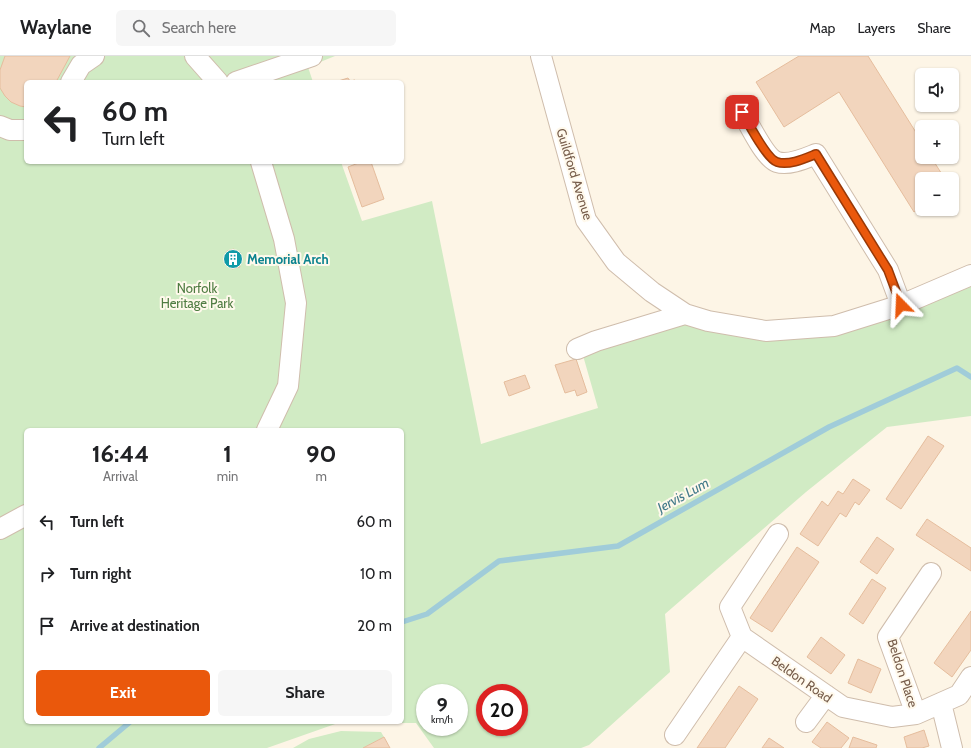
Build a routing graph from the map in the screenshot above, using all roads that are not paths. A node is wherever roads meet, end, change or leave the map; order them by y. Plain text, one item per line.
1 (94, 56) edge
2 (195, 56) edge
3 (541, 56) edge
4 (305, 58) edge
5 (72, 80) edge
6 (216, 80) edge
7 (242, 80) edge
8 (742, 112) dead end
9 (0, 126) edge
10 (24, 130) edge
11 (263, 164) edge
12 (971, 275) edge
13 (901, 305) junction
14 (685, 314) junction
15 (577, 349) dead end
16 (268, 428) edge
17 (24, 516) edge
18 (0, 529) edge
19 (778, 534) dead end
20 (931, 573) dead end
21 (742, 637) junction
22 (971, 677) edge
23 (826, 695) junction
24 (941, 703) junction
25 (916, 714) junction
26 (806, 722) dead end
27 (675, 735) dead end
28 (952, 748) edge

1 - 5 street
2 - 6 street
3 - 14 street, Guildford Avenue
4 - 7 street
8 - 13 street
9 - 10 street
11 - 16 street
12 - 13 street, Guildford Avenue
13 - 14 street, Guildford Avenue
14 - 15 street
17 - 18 street
19 - 21 street
20 - 25 street, Beldon Place
21 - 23 street, Beldon Road
21 - 27 street
22 - 24 street, Beldon Road
23 - 25 street, Beldon Road
23 - 26 street
24 - 25 street, Beldon Road
24 - 28 street

